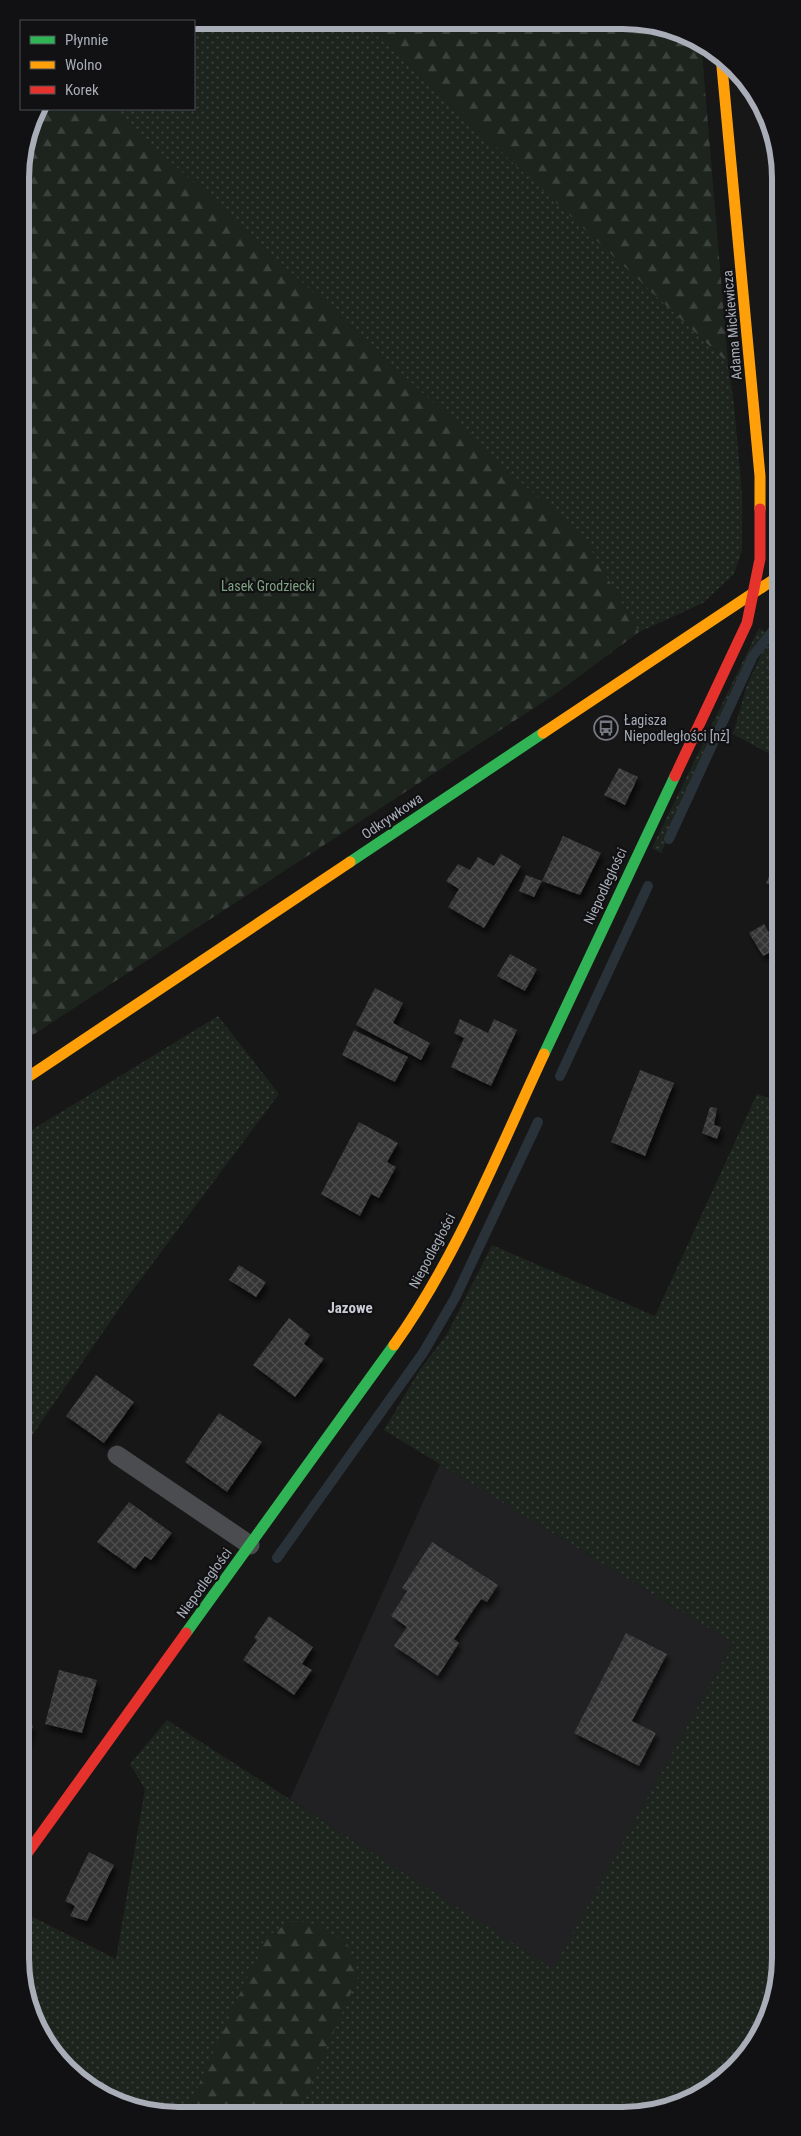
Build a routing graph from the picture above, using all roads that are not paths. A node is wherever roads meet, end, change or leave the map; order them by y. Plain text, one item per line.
1 (722, 66) edge
2 (772, 580) edge
3 (754, 592) junction
4 (29, 1076) edge
5 (117, 1455) dead end
6 (250, 1545) junction
7 (29, 1851) edge

1 - 3 street, Adama Mickiewicza
2 - 3 street, Odkrywkowa
3 - 4 street, Odkrywkowa
3 - 6 street, Niepodległości
5 - 6 lane
6 - 7 street, Niepodległości

